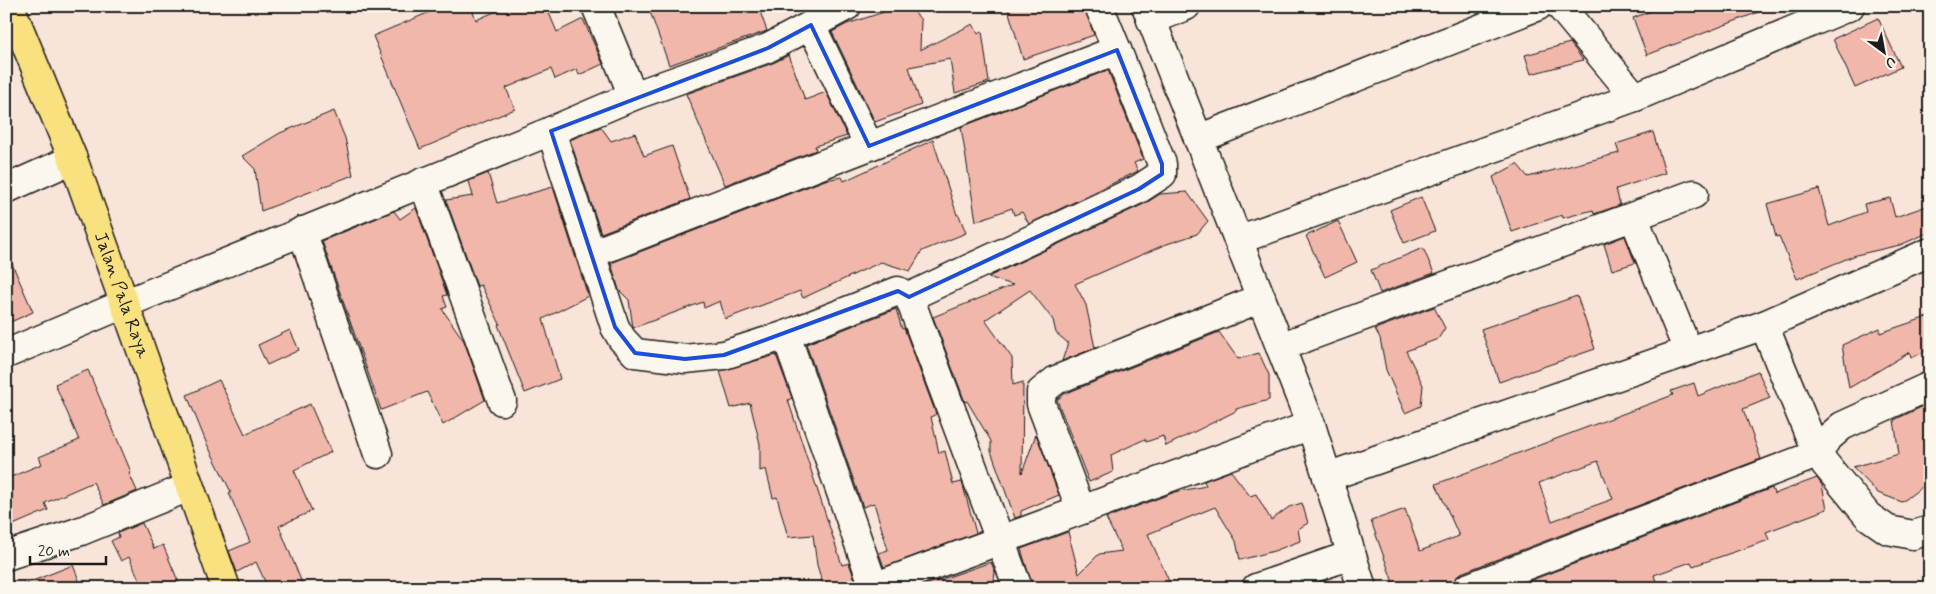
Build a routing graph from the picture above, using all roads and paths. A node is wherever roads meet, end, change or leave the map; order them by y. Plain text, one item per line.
1 (596, 6) edge
2 (847, 6) edge
3 (1099, 6) edge
4 (1186, 6) edge
5 (1538, 6) edge
6 (1560, 6) edge
7 (1850, 6) edge
8 (1149, 13) edge
9 (11, 19) edge
10 (811, 25) junction
11 (1117, 50) junction
12 (633, 96) junction
13 (1635, 96) junction
14 (551, 131) junction
15 (1198, 138) junction
16 (869, 146) junction
17 (73, 159) junction
18 (423, 182) junction
19 (6, 189) edge
20 (1694, 194) dead end
21 (1634, 218) junction
22 (302, 231) junction
23 (1238, 240) junction
24 (1930, 252) edge
25 (591, 254) junction
26 (909, 297) junction
27 (1261, 298) junction
28 (124, 304) junction
29 (1764, 324) junction
30 (786, 336) junction
31 (1280, 347) junction
32 (1688, 351) junction
33 (6, 354) edge
34 (1930, 386) edge
35 (502, 401) dead end
36 (1311, 425) junction
37 (378, 454) dead end
38 (1817, 454) junction
39 (1327, 477) junction
40 (189, 487) junction
41 (1081, 510) junction
42 (1930, 530) edge
43 (1001, 540) junction
44 (1351, 555) junction
45 (6, 556) edge
46 (874, 587) edge
47 (226, 588) edge
48 (1018, 588) edge
49 (1256, 588) edge
50 (1362, 588) edge
51 (1467, 588) edge

1 - 12 street
2 - 10 street
3 - 11 street
4 - 8 street
5 - 15 street
6 - 13 street
7 - 13 street
8 - 15 street
9 - 17 main road, Jalan Pala Raya
10 - 12 street
10 - 16 street
11 - 16 street
11 - 26 street
12 - 14 street
13 - 23 street
14 - 18 street
14 - 25 street
15 - 23 street
16 - 25 street
17 - 19 street
17 - 28 main road, Jalan Pala Raya
18 - 22 street
18 - 35 street
20 - 21 street
21 - 31 street
21 - 32 street
22 - 28 street
22 - 37 street
23 - 27 street
24 - 29 street
25 - 30 street
26 - 30 street
26 - 43 street
27 - 31 street
27 - 41 street
28 - 33 street
28 - 40 main road, Jalan Pala Raya
29 - 32 street
29 - 38 street
30 - 46 street
31 - 36 street
32 - 39 street
34 - 38 street
36 - 39 street
36 - 41 street
38 - 42 street
38 - 51 street
39 - 44 street
40 - 45 street
40 - 47 main road, Jalan Pala Raya
41 - 43 street
43 - 46 street
43 - 48 street
44 - 49 street
44 - 50 street

